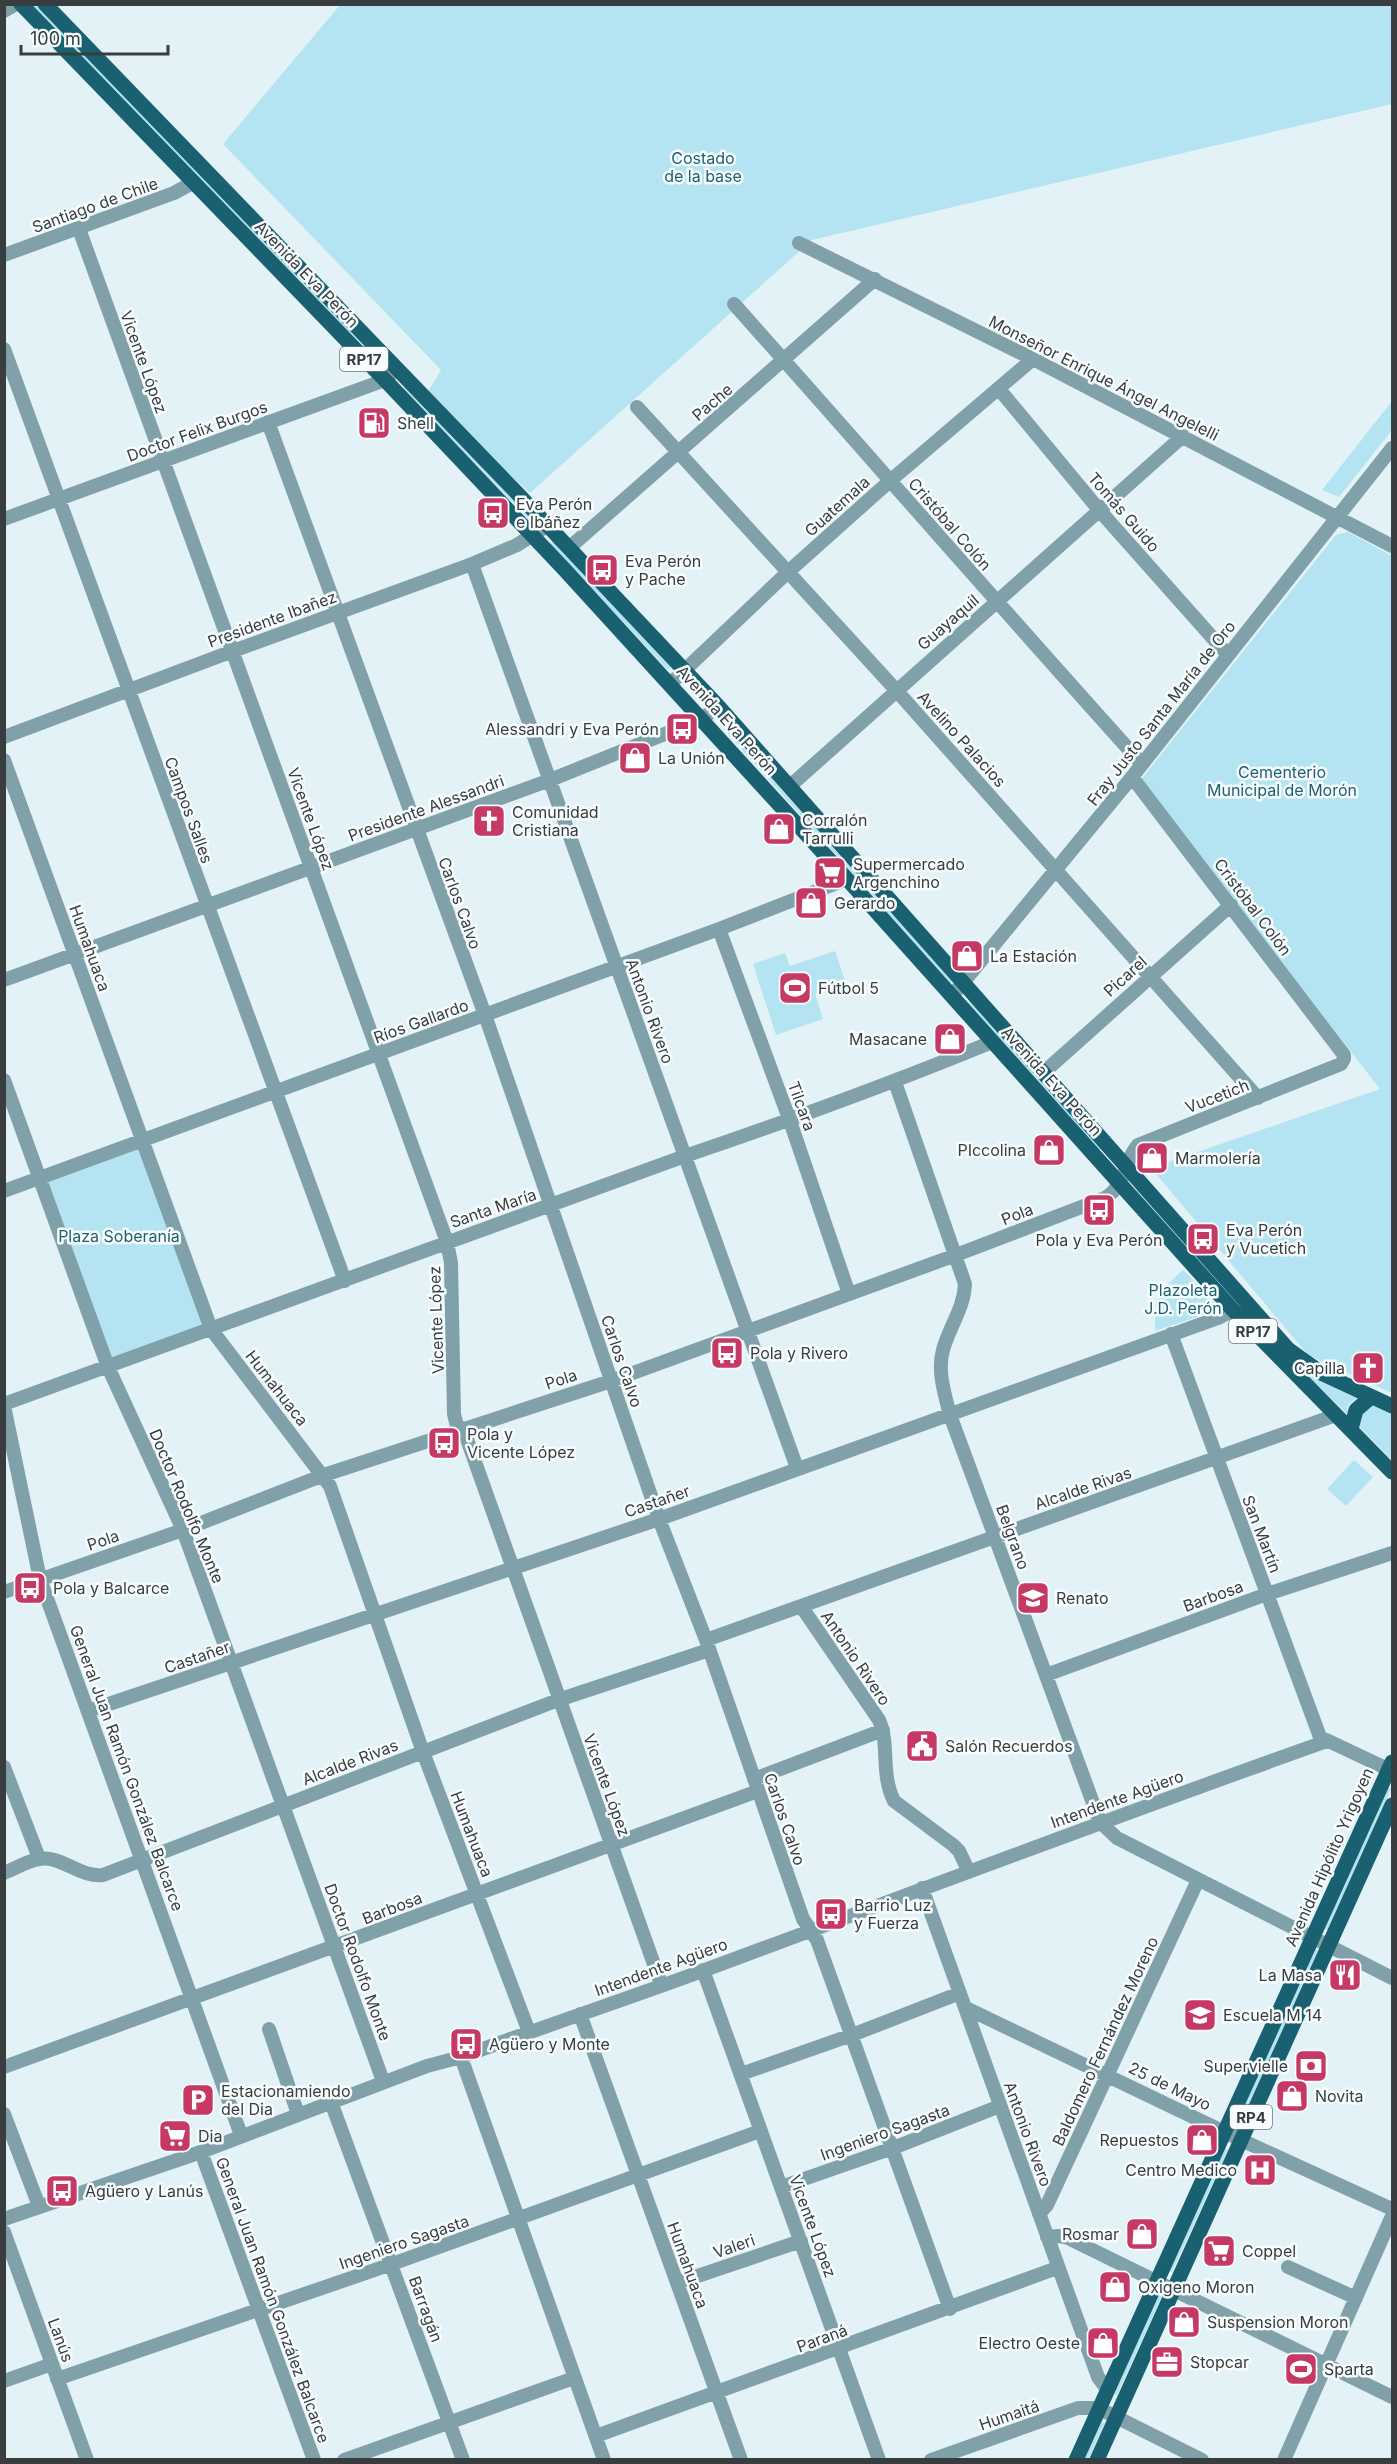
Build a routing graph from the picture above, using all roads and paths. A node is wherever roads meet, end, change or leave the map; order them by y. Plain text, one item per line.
1 (16, 4) edge
2 (21, 4) edge
3 (45, 4) edge
4 (4, 11) edge
5 (194, 182) junction
6 (79, 229) junction
7 (799, 243) dead end
8 (4, 255) edge
9 (875, 279) junction
10 (734, 304) dead end
11 (4, 350) edge
12 (1033, 359) junction
13 (784, 361) junction
14 (397, 368) junction
15 (384, 380) junction
16 (999, 389) junction
17 (637, 406) dead end
18 (268, 422) junction
19 (1183, 436) junction
20 (1392, 448) edge
21 (680, 452) junction
22 (162, 462) junction
23 (891, 480) junction
24 (59, 500) junction
25 (1100, 511) junction
26 (4, 519) edge
27 (1338, 519) junction
28 (548, 525) junction
29 (531, 537) junction
30 (1392, 546) edge
31 (569, 548) junction
32 (472, 564) junction
33 (788, 572) junction
34 (996, 602) junction
35 (338, 613) junction
36 (233, 651) junction
37 (1227, 654) junction
38 (685, 670) junction
39 (670, 684) junction
40 (128, 690) junction
41 (896, 690) junction
42 (718, 706) junction
43 (702, 719) junction
44 (4, 737) edge
45 (4, 760) edge
46 (1142, 764) junction
47 (1132, 777) junction
48 (550, 780) junction
49 (790, 786) junction
50 (415, 828) junction
51 (310, 867) junction
52 (1056, 870) junction
53 (847, 879) junction
54 (207, 905) junction
55 (1231, 905) junction
56 (719, 929) junction
57 (74, 955) junction
58 (616, 966) junction
59 (1151, 975) junction
60 (4, 980) edge
61 (963, 984) junction
62 (951, 995) junction
63 (485, 1015) junction
64 (992, 1042) junction
65 (378, 1053) junction
66 (1344, 1059) joint
67 (1043, 1073) junction
68 (4, 1080) edge
69 (895, 1082) junction
70 (274, 1092) junction
71 (1258, 1098) junction
72 (790, 1121) junction
73 (144, 1140) junction
74 (685, 1156) junction
75 (1128, 1166) junction
76 (40, 1179) junction
77 (1121, 1183) junction
78 (4, 1191) edge
79 (552, 1205) junction
80 (447, 1242) junction
81 (956, 1255) junction
82 (345, 1281) junction
83 (849, 1294) junction
84 (1233, 1310) junction
85 (211, 1329) junction
86 (748, 1331) junction
87 (1171, 1334) junction
88 (108, 1366) junction
89 (611, 1381) junction
90 (1371, 1397) junction
91 (4, 1405) edge
92 (1392, 1406) edge
93 (950, 1415) junction
94 (1336, 1415) junction
95 (460, 1429) junction
96 (1351, 1429) junction
97 (1216, 1459) junction
98 (797, 1468) junction
99 (1392, 1472) edge
100 (324, 1474) junction
101 (659, 1519) junction
102 (183, 1530) junction
103 (995, 1536) junction
104 (1392, 1553) edge
105 (512, 1567) junction
106 (40, 1579) junction
107 (4, 1592) edge
108 (1267, 1594) junction
109 (801, 1606) junction
110 (375, 1614) junction
111 (707, 1645) junction
112 (231, 1664) junction
113 (1046, 1675) junction
114 (558, 1700) junction
115 (88, 1711) junction
116 (883, 1730) junction
117 (1327, 1741) junction
118 (423, 1752) junction
119 (4, 1767) edge
120 (1391, 1768) edge
121 (756, 1785) junction
122 (284, 1805) junction
123 (1392, 1805) edge
124 (1100, 1821) junction
125 (611, 1845) junction
126 (39, 1858) junction
127 (143, 1860) junction
128 (969, 1872) junction
129 (4, 1873) edge
130 (1198, 1880) junction
131 (922, 1888) junction
132 (477, 1893) junction
133 (810, 1929) junction
134 (1313, 1937) junction
135 (1329, 1945) junction
136 (335, 1947) junction
137 (703, 1970) junction
138 (1392, 1978) edge
139 (661, 1984) junction
140 (960, 1993) junction
141 (193, 1999) junction
142 (966, 2008) junction
143 (580, 2014) junction
144 (269, 2029) dead end
145 (529, 2032) junction
146 (852, 2035) junction
147 (460, 2057) junction
148 (4, 2067) edge
149 (741, 2074) junction
150 (1107, 2074) junction
151 (383, 2082) junction
152 (331, 2102) junction
153 (1000, 2106) junction
154 (4, 2114) edge
155 (298, 2114) junction
156 (760, 2131) junction
157 (1225, 2132) junction
158 (242, 2135) junction
159 (1241, 2140) junction
160 (893, 2148) junction
161 (201, 2152) junction
162 (638, 2174) junction
163 (781, 2187) junction
164 (39, 2206) junction
165 (1392, 2209) edge
166 (1039, 2214) junction
167 (1392, 2216) edge
168 (4, 2219) edge
169 (517, 2219) junction
170 (4, 2232) edge
171 (1047, 2237) junction
172 (801, 2241) junction
173 (392, 2264) junction
174 (1288, 2267) dead end
175 (1057, 2268) junction
176 (1157, 2281) junction
177 (677, 2283) junction
178 (1173, 2289) junction
179 (1356, 2298) junction
180 (950, 2308) junction
181 (258, 2310) junction
182 (839, 2349) junction
183 (52, 2364) junction
184 (1326, 2364) junction
185 (574, 2378) junction
186 (57, 2379) junction
187 (4, 2381) edge
188 (1107, 2389) junction
189 (717, 2393) junction
190 (1392, 2397) edge
191 (1098, 2408) junction
192 (1117, 2417) junction
193 (450, 2421) junction
194 (596, 2436) junction
195 (87, 2460) edge
196 (314, 2460) edge
197 (344, 2460) edge
198 (463, 2460) edge
199 (604, 2460) edge
200 (741, 2460) edge
201 (879, 2460) edge
202 (931, 2460) edge
203 (1076, 2460) edge
204 (1097, 2460) edge
205 (1202, 2460) edge
206 (1284, 2460) edge

1 - 4 street
2 - 5 main road, Avenida Eva Perón / RP17
3 - 14 main road, Avenida Eva Perón / RP17
5 - 6 street, Santiago de Chile
5 - 15 main road, Avenida Eva Perón / RP17
6 - 8 street, Santiago de Chile
6 - 22 street, Vicente López
7 - 9 street, Monseñor Enrique Ángel Angelelli
9 - 12 street, Monseñor Enrique Ángel Angelelli
9 - 13 street, Pache
10 - 13 street, Cristóbal Colón
11 - 24 street, Campos Salles
12 - 16 street, Guatemala
12 - 19 street, Monseñor Enrique Ángel Angelelli
13 - 21 street, Pache
13 - 23 street, Cristóbal Colón
14 - 15 street, Doctor Felix Burgos
14 - 28 main road, Avenida Eva Perón / RP17
15 - 18 street, Doctor Felix Burgos
15 - 29 main road, Avenida Eva Perón / RP17
16 - 23 street, Guatemala
16 - 25 street, Tomás Guido
17 - 21 street, Avelino Palacios
18 - 22 street, Doctor Felix Burgos
18 - 35 street, Carlos Calvo
19 - 25 street, Guayaquil
19 - 27 street, Monseñor Enrique Ángel Angelelli
20 - 27 street, Fray Justo Santa María de Oro
21 - 31 street, Pache
21 - 33 street, Avelino Palacios
22 - 24 street, Doctor Felix Burgos
22 - 36 street, Vicente López
23 - 33 street, Guatemala
23 - 34 street, Cristóbal Colón
24 - 26 street, Doctor Felix Burgos
24 - 40 street, Campos Salles
25 - 34 street, Guayaquil
25 - 37 street, Tomás Guido
27 - 30 street, Monseñor Enrique Ángel Angelelli
27 - 37 street, Fray Justo Santa María de Oro
28 - 29 street, Presidente Ibañez
28 - 31 main road, Avenida Eva Perón / RP17
29 - 32 street, Presidente Ibañez
29 - 39 main road, Avenida Eva Perón / RP17
31 - 38 main road, Avenida Eva Perón / RP17
32 - 35 street, Presidente Ibañez
32 - 48 street, Antonio Rivero
33 - 38 street, Guatemala
33 - 41 street, Avelino Palacios
34 - 41 street, Guayaquil
34 - 46 street, Cristóbal Colón
35 - 36 street, Presidente Ibañez
35 - 50 street, Carlos Calvo
36 - 40 street, Presidente Ibañez
36 - 51 street, Vicente López
37 - 46 street, Fray Justo Santa María de Oro
38 - 39 street, Guatemala
38 - 42 main road, Avenida Eva Perón / RP17
39 - 43 main road, Avenida Eva Perón / RP17
40 - 44 street, Presidente Ibañez
40 - 54 street, Campos Salles
41 - 49 street, Guayaquil
41 - 52 street, Avelino Palacios
42 - 43 street, Presidente Alessandri
42 - 49 main road, Avenida Eva Perón / RP17
43 - 48 street, Presidente Alessandri
43 - 53 main road, Avenida Eva Perón / RP17
45 - 57 street, Humahuaca
46 - 47 street, Fray Justo Santa María de Oro
47 - 52 street, Fray Justo Santa María de Oro
47 - 55 street, Cristóbal Colón
48 - 50 street, Presidente Alessandri
48 - 58 street, Antonio Rivero
49 - 61 main road, Avenida Eva Perón / RP17
50 - 51 street, Presidente Alessandri
50 - 63 street, Carlos Calvo
51 - 54 street, Presidente Alessandri
51 - 65 street, Vicente López
52 - 59 street, Avelino Palacios
52 - 61 street, Fray Justo Santa María de Oro
53 - 56 street, Ríos Gallardo
53 - 62 main road, Avenida Eva Perón / RP17
54 - 57 street, Presidente Alessandri
54 - 70 street, Campos Salles
55 - 59 street, Picarel
55 - 66 street, Cristóbal Colón
56 - 58 street, Ríos Gallardo
56 - 72 street, Tilcara
57 - 60 street, Presidente Alessandri
57 - 73 street, Humahuaca
58 - 63 street, Ríos Gallardo
58 - 74 street, Antonio Rivero
59 - 67 street, Picarel
59 - 71 street, Avelino Palacios
61 - 62 street, Fray Justo Santa María de Oro
61 - 67 main road, Avenida Eva Perón / RP17
62 - 64 main road, Avenida Eva Perón / RP17
63 - 65 street, Ríos Gallardo
63 - 79 street, Carlos Calvo
64 - 69 street, Santa María
64 - 77 main road, Avenida Eva Perón / RP17
65 - 70 street, Ríos Gallardo
65 - 80 street, Vicente López
66 - 71 street, Vucetich
67 - 75 main road, Avenida Eva Perón / RP17
68 - 76 street, Doctor Rodolfo Monte
69 - 72 street, Santa María
69 - 81 street, Belgrano
70 - 73 street, Ríos Gallardo
70 - 82 street, Campos Salles
71 - 75 street, Vucetich
72 - 74 street, Santa María
72 - 83 street, Tilcara
73 - 76 street, Ríos Gallardo
73 - 85 street, Humahuaca
74 - 79 street, Santa María
74 - 86 street, Antonio Rivero
75 - 77 street, Vucetich
75 - 90 main road, Avenida Eva Perón / RP17
76 - 78 street, Ríos Gallardo
76 - 88 street, Doctor Rodolfo Monte
77 - 81 street, Pola
77 - 84 main road, Avenida Eva Perón / RP17
79 - 80 street, Santa María
79 - 89 street, Carlos Calvo
80 - 82 street, Santa María
80 - 95 street, Vicente López
81 - 83 street, Pola
81 - 93 street, Belgrano
82 - 85 street, Santa María
83 - 86 street, Pola
84 - 87 street, Castañer
84 - 94 main road, Avenida Eva Perón / RP17
85 - 88 street, Santa María
85 - 100 street, Humahuaca
86 - 89 street, Pola
86 - 98 street, Antonio Rivero
87 - 93 street, Castañer
87 - 97 street, San Martín
88 - 91 street, Santa María
88 - 102 street, Doctor Rodolfo Monte
89 - 95 street, Pola
89 - 101 street, Carlos Calvo
90 - 92 main road, Avenida Eva Perón / RP17
90 - 96 main road
91 - 106 street, General Juan Ramón González Balcarce
93 - 98 street, Castañer
93 - 103 street, Belgrano
94 - 96 main road, Avenida Eva Perón / RP17
94 - 97 street, Alcalde Rivas
95 - 100 street, Pola
95 - 105 street, Vicente López
96 - 99 main road, Avenida Eva Perón / RP17
97 - 103 street, Alcalde Rivas
97 - 108 street, San Martín
98 - 101 street, Castañer
100 - 102 street, Pola
100 - 110 street, Humahuaca
101 - 105 street, Castañer
101 - 111 street, Carlos Calvo
102 - 106 street, Pola
102 - 112 street, Doctor Rodolfo Monte
103 - 109 street, Alcalde Rivas
103 - 113 street, Belgrano
104 - 108 street, Barbosa
105 - 110 street, Castañer
105 - 114 street, Vicente López
106 - 107 street, Pola
106 - 115 street, General Juan Ramón González Balcarce
108 - 113 street, Barbosa
108 - 117 street, San Martín
109 - 111 street, Alcalde Rivas
109 - 116 street, Antonio Rivero
110 - 112 street, Castañer
110 - 118 street, Humahuaca
111 - 114 street, Alcalde Rivas
111 - 121 street, Carlos Calvo
112 - 115 street, Castañer
112 - 122 street, Doctor Rodolfo Monte
113 - 124 street, Belgrano
114 - 118 street, Alcalde Rivas
114 - 125 street, Vicente López
115 - 127 street, General Juan Ramón González Balcarce
116 - 121 street, Barbosa
116 - 128 street, Antonio Rivero
117 - 120 street
117 - 124 street, Intendente Agüero
118 - 122 street, Alcalde Rivas
118 - 132 street, Humahuaca
119 - 126 street
120 - 134 main road, Avenida Hipólito Yrigoyen / RP4
121 - 125 street, Barbosa
121 - 133 street, Carlos Calvo
122 - 127 street, Alcalde Rivas
122 - 136 street, Doctor Rodolfo Monte
123 - 135 main road, RP4
124 - 128 street, Intendente Agüero
124 - 130 street, Belgrano
125 - 132 street, Barbosa
125 - 139 street, Vicente López
126 - 127 street, Alcalde Rivas
126 - 129 street
127 - 141 street, General Juan Ramón González Balcarce
128 - 131 street, Intendente Agüero
130 - 134 street, Belgrano
130 - 150 street, Baldomero Fernández Moreno
131 - 133 street, Intendente Agüero
131 - 140 street, Antonio Rivero
132 - 136 street, Barbosa
132 - 145 street, Humahuaca
133 - 137 street, Intendente Agüero
133 - 146 street, Carlos Calvo
134 - 135 street, Belgrano
134 - 157 main road, Avenida Hipólito Yrigoyen / RP4
135 - 138 street, Belgrano
135 - 159 main road, RP4
136 - 141 street, Barbosa
136 - 151 street, Doctor Rodolfo Monte
137 - 139 street, Intendente Agüero
137 - 149 street, Vicente López
139 - 143 street, Intendente Agüero
140 - 142 street, Antonio Rivero
140 - 146 street
141 - 148 street, Barbosa
141 - 158 street, General Juan Ramón González Balcarce
142 - 150 street, 25 de Mayo
142 - 153 street, Antonio Rivero
143 - 145 street, Intendente Agüero
143 - 162 street, Humahuaca
144 - 155 street
145 - 147 street, Intendente Agüero
146 - 149 street
146 - 160 street, Carlos Calvo
147 - 151 street, Intendente Agüero
147 - 169 street
149 - 156 street, Vicente López
150 - 157 street, 25 de Mayo
150 - 166 street, Baldomero Fernández Moreno
151 - 152 street, Intendente Agüero
152 - 155 street, Intendente Agüero
152 - 173 street, Barragán
153 - 160 street, Ingeniero Sagasta
153 - 166 street, Antonio Rivero
154 - 164 street
155 - 158 street, Intendente Agüero
156 - 162 street, Ingeniero Sagasta
156 - 163 street, Vicente López
157 - 159 street, 25 de Mayo
157 - 176 main road, Avenida Hipólito Yrigoyen / RP4
158 - 161 street, Intendente Agüero
159 - 165 street, 25 de Mayo
159 - 178 main road, RP4
160 - 163 street, Ingeniero Sagasta
160 - 180 street, Carlos Calvo
161 - 164 street, Intendente Agüero
161 - 181 street, General Juan Ramón González Balcarce
162 - 169 street, Ingeniero Sagasta
162 - 177 street, Humahuaca
163 - 172 street, Vicente López
164 - 168 street, Intendente Agüero
166 - 171 street, Antonio Rivero
167 - 179 street
169 - 173 street, Ingeniero Sagasta
169 - 185 street
170 - 183 street, Lanús
171 - 175 street, Antonio Rivero
171 - 176 street
172 - 177 street, Valeri
172 - 182 street, Vicente López
173 - 181 street, Ingeniero Sagasta
173 - 193 street, Barragán
174 - 179 street
175 - 180 street, Paraná
175 - 188 street, Antonio Rivero
176 - 178 street
176 - 188 main road, Avenida Hipólito Yrigoyen / RP4
177 - 189 street, Humahuaca
178 - 184 street
178 - 192 main road, RP4
179 - 184 street
180 - 182 street, Paraná
181 - 186 street, Ingeniero Sagasta
181 - 196 street, General Juan Ramón González Balcarce
182 - 189 street, Paraná
182 - 201 street, Vicente López
183 - 186 street, Lanús
183 - 187 street
184 - 190 street
184 - 206 street
185 - 193 street
185 - 194 street
186 - 195 street, Lanús
188 - 191 main road, Avenida Hipólito Yrigoyen / RP4
189 - 194 street, Paraná
189 - 200 street, Humahuaca
191 - 192 street
191 - 202 street, Humaitá
191 - 203 main road, Avenida Hipólito Yrigoyen / RP4
192 - 204 main road, RP4
192 - 205 street
193 - 197 street
193 - 198 street, Barragán
194 - 199 street

